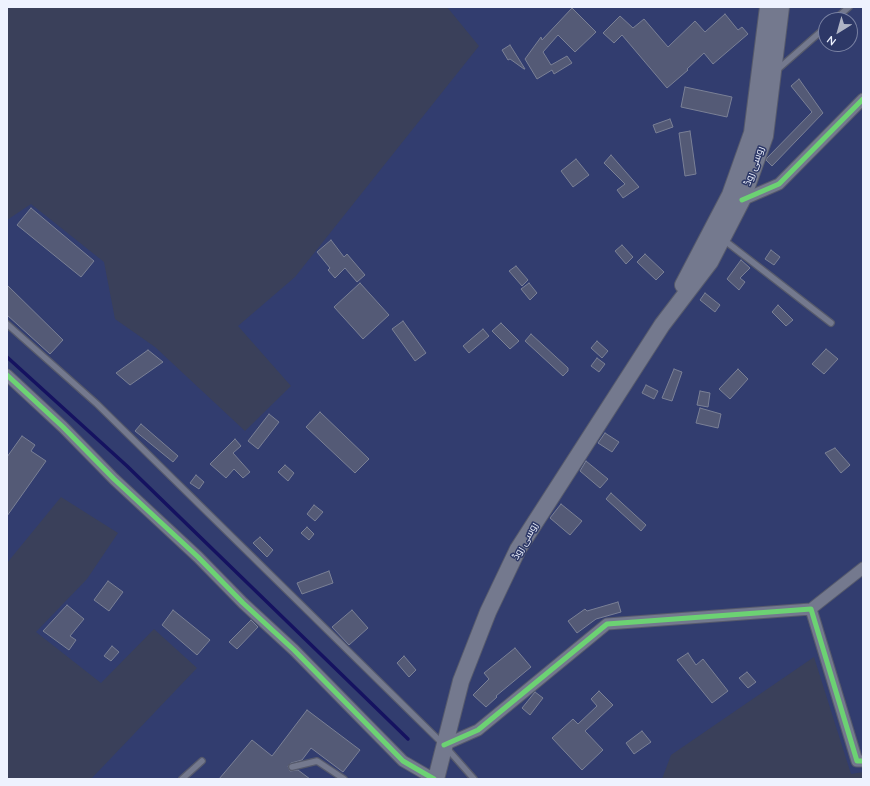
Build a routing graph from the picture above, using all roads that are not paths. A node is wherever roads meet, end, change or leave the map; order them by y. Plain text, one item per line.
1 (768, 7) edge
2 (781, 7) edge
3 (818, 34) edge
4 (774, 73) junction
5 (863, 99) edge
6 (742, 200) junction
7 (722, 239) junction
8 (831, 323) dead end
9 (7, 324) edge
10 (662, 325) junction
11 (7, 375) edge
12 (863, 568) edge
13 (811, 609) junction
14 (444, 745) junction
15 (202, 761) dead end
16 (863, 761) edge
17 (292, 767) dead end
18 (182, 779) edge
19 (344, 779) edge
20 (435, 779) edge
21 (474, 779) edge

1 - 10 main road, روسی روڈ
2 - 4 main road, روسی روڈ
3 - 4 lane
4 - 6 main road, روسی روڈ
5 - 6 street
6 - 7 main road, روسی روڈ
7 - 8 lane
7 - 10 main road, روسی روڈ
9 - 14 lane
10 - 14 main road, روسی روڈ
11 - 20 street
12 - 13 street
13 - 14 street
13 - 16 street
14 - 20 main road, روسی روڈ
14 - 21 lane
15 - 18 lane
17 - 19 lane

